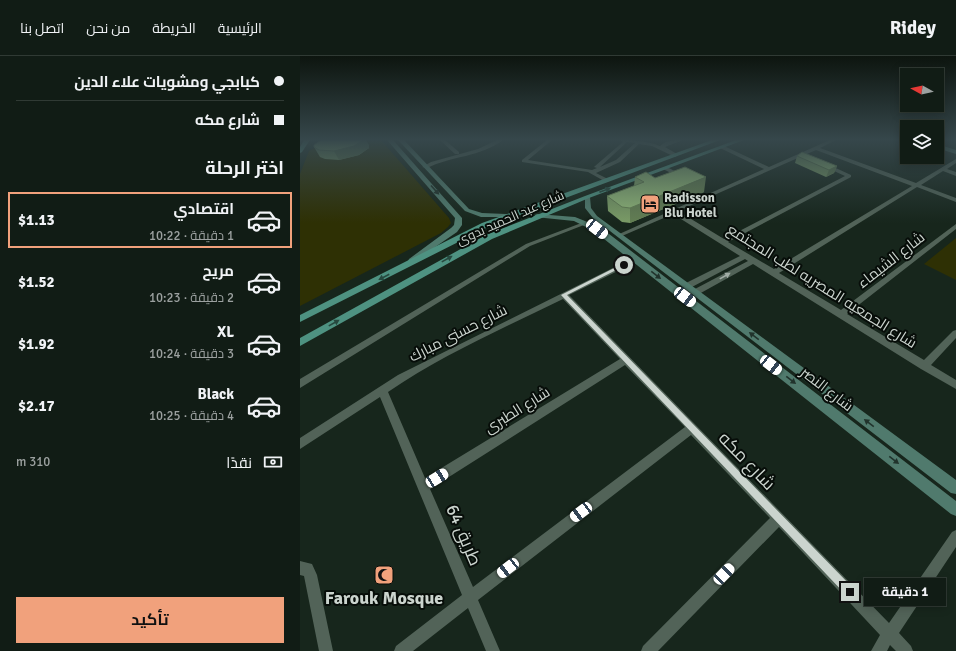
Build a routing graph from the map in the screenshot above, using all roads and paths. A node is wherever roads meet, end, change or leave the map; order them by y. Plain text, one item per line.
1 (417, 168) edge
2 (426, 168) edge
3 (565, 168) edge
4 (596, 168) edge
5 (601, 168) edge
6 (640, 168) edge
7 (665, 168) joint
8 (769, 168) edge
9 (831, 168) edge
10 (869, 168) edge
11 (942, 169) joint
12 (591, 172) junction
13 (956, 174) edge
14 (686, 179) edge
15 (606, 180) junction
16 (916, 185) junction
17 (707, 190) edge
18 (714, 193) junction
19 (587, 197) junction
20 (956, 200) edge
21 (590, 211) junction
22 (673, 211) junction
23 (506, 216) junction
24 (537, 216) junction
25 (466, 217) junction
26 (584, 222) junction
27 (956, 226) edge
28 (620, 235) junction
29 (723, 242) junction
30 (745, 256) junction
31 (635, 259) junction
32 (753, 261) junction
33 (404, 266) junction
34 (773, 273) junction
35 (688, 286) junction
36 (696, 292) junction
37 (564, 295) junction
38 (841, 315) junction
39 (300, 319) edge
40 (956, 333) edge
41 (300, 342) edge
42 (626, 360) junction
43 (924, 366) junction
44 (300, 384) edge
45 (956, 385) edge
46 (382, 390) junction
47 (692, 428) junction
48 (300, 444) edge
49 (424, 486) junction
50 (956, 488) edge
51 (956, 509) edge
52 (779, 518) junction
53 (956, 536) edge
54 (300, 568) edge
55 (471, 597) junction
56 (890, 634) junction
57 (326, 651) edge
58 (401, 651) edge
59 (493, 651) edge
60 (648, 651) edge
61 (878, 651) edge
62 (906, 651) edge

1 -> 25 street
2 - 25 street
3 - 12 street
4 - 12 street
5 - 12 street
6 - 15 main road, شارع عبد الحميد بدوى
7 - 14 street
19 -> 7 main road, شارع عبد الحميد بدوى
8 - 18 street
9 - 29 street
10 - 16 street
11 - 13 street
11 - 16 street
12 - 15 street
15 - 23 main road, شارع عبد الحميد بدوى
16 - 20 street
16 - 34 street
17 - 18 street
18 - 22 street
19 - 21 street
19 - 24 main road, شارع عبد الحميد بدوى
21 - 26 street
21 - 28 street, شارع النصر
22 - 28 street
22 - 29 street, شارع الجمعيه المصريه لطب المجتمع
23 - 25 street
23 - 33 main road, شارع عبد الحميد بدوى
24 - 26 street, شارع النصر
41 -> 24 main road, شارع عبد الحميد بدوى
25 - 33 street
26 - 31 street, شارع النصر
26 - 44 street
27 - 38 street, شارع الشيماء
28 - 35 street, شارع النصر
29 - 30 street, شارع الجمعيه المصريه لطب المجتمع
30 - 32 street, شارع الجمعيه المصريه لطب المجتمع
30 - 35 street
31 - 37 street, شارع حسنى مبارك
31 -> 51 street, شارع النصر
32 - 34 street, شارع الجمعيه المصريه لطب المجتمع
36 -> 32 street
33 -> 39 main road, شارع عبد الحميد بدوى
34 - 38 street, شارع الجمعيه المصريه لطب المجتمع
35 - 36 street, شارع النصر
50 -> 36 street, شارع النصر
37 - 42 street, شارع مكه
37 - 46 street, شارع حسنى مبارك
38 - 43 street, شارع الجمعيه المصريه لطب المجتمع
40 - 43 street
42 - 47 street, شارع مكه
42 - 49 street, شارع الطبرى
43 - 45 street, شارع الجمعيه المصريه لطب المجتمع
46 - 48 street, شارع حسنى مبارك
46 - 49 street, طريق 64
47 - 52 street, شارع مكه
47 - 55 street
49 - 55 street, طريق 64
52 - 56 street, شارع مكه
52 - 60 street
53 - 56 street
54 - 57 street
55 - 58 street
55 - 59 street, طريق 64
56 - 61 street
56 - 62 street, شارع مكه

